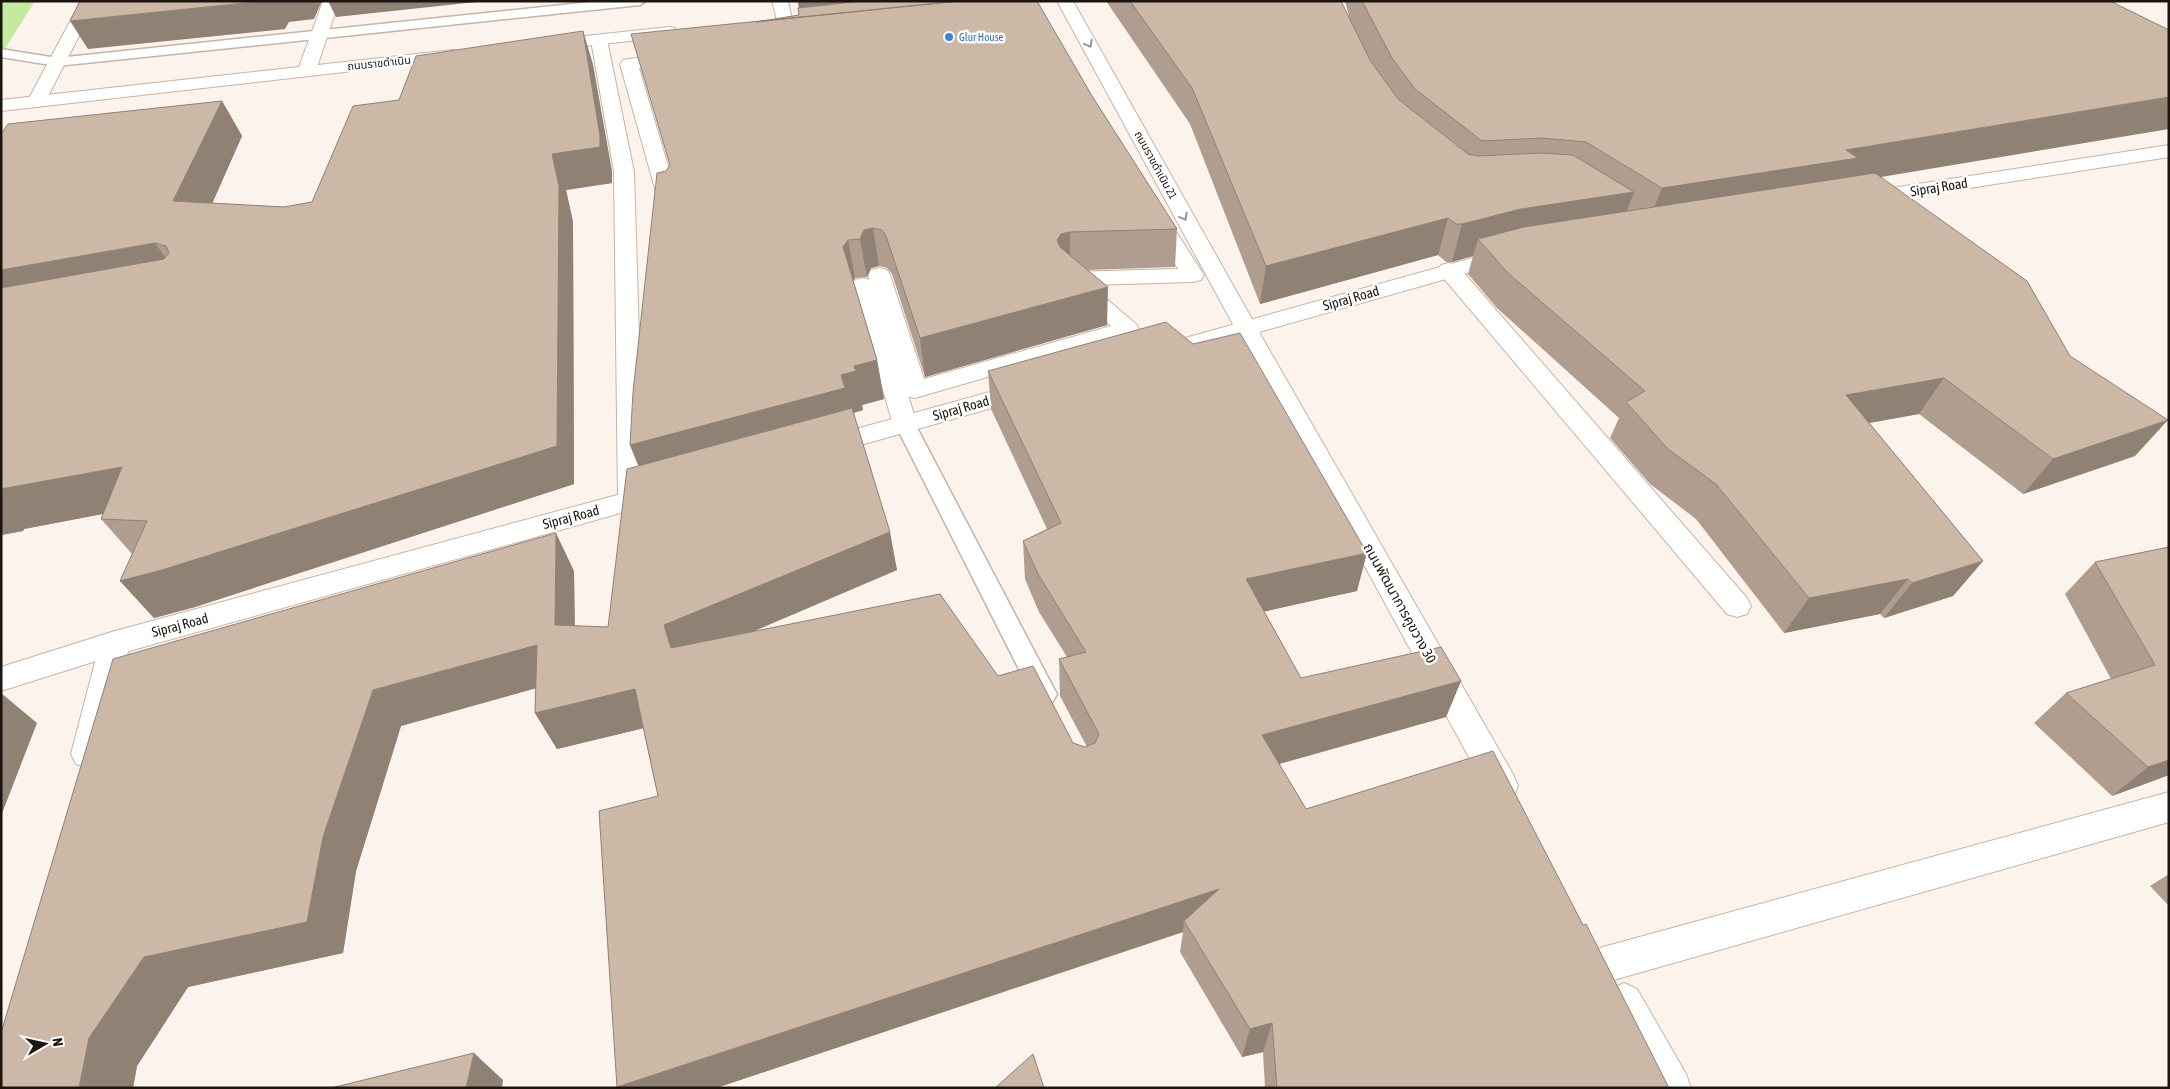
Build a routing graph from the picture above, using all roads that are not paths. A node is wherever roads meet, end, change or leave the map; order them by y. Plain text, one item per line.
1 (89, 1) edge
2 (331, 1) edge
3 (640, 1) edge
4 (780, 1) edge
5 (1065, 1) edge
6 (804, 18) edge
7 (784, 20) junction
8 (765, 22) edge
9 (687, 30) edge
10 (318, 36) junction
11 (599, 40) junction
12 (531, 47) edge
13 (1, 53) edge
14 (473, 53) edge
15 (698, 56) edge
16 (58, 62) junction
17 (307, 70) junction
18 (36, 102) junction
19 (1, 106) edge
20 (2169, 151) edge
21 (1847, 201) edge
22 (669, 203) edge
23 (1148, 203) edge
24 (1529, 251) edge
25 (1449, 270) junction
26 (1246, 328) junction
27 (1132, 360) edge
28 (1047, 384) edge
29 (905, 424) junction
30 (801, 453) edge
31 (678, 488) edge
32 (631, 501) junction
33 (1737, 606) dead end
34 (114, 643) junction
35 (1, 680) edge
36 (1052, 710) edge
37 (81, 779) edge
38 (2169, 807) edge
39 (1516, 810) edge
40 (1672, 1088) edge

1 - 16 street
2 - 10 street
3 - 10 lane
4 - 7 street
5 -> 26 street, ถนนราขดำเนิน 21
6 - 7 street
7 - 8 street
9 - 11 street
10 - 16 lane
10 - 17 street
11 - 12 street
11 - 32 street
13 - 16 lane
14 - 17 street, ถนนราขดำเนิน
15 - 22 street
16 - 18 street
17 - 18 street, ถนนราขดำเนิน
18 - 19 street, ถนนราขดำเนิน
20 - 21 street, Sipraj Road
23 - 29 street
24 - 25 street, Sipraj Road
25 - 26 street, Sipraj Road
25 - 33 street
26 - 27 street, Sipraj Road
26 - 39 street, ถนนพัฒนาการคูขวาง 30
28 - 29 street, Sipraj Road
29 - 30 street, Sipraj Road
29 - 36 lane
31 - 32 street, Sipraj Road
32 - 34 street, Sipraj Road
34 - 35 street, Sipraj Road
34 - 37 street
38 - 40 street

